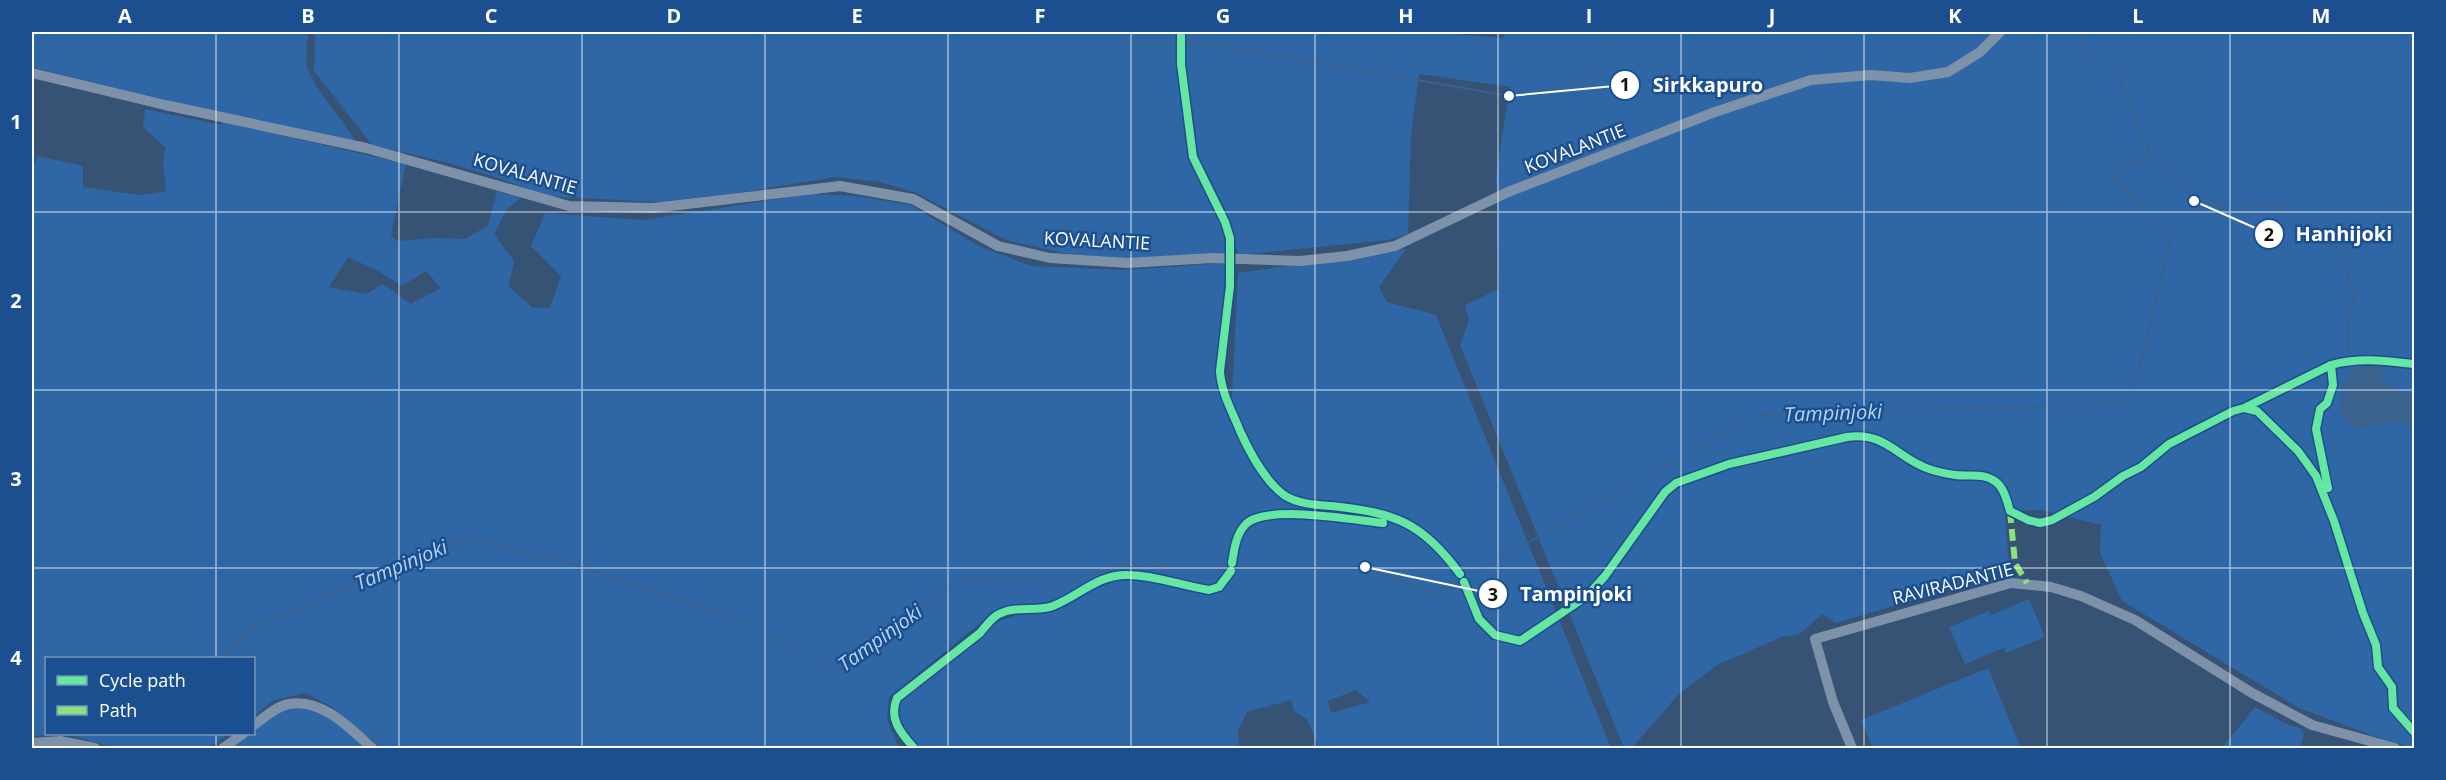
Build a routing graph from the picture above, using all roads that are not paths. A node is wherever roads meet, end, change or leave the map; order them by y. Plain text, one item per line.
1 (2000, 32) edge
2 (32, 73) edge
3 (255, 724) edge
4 (242, 735) edge
5 (32, 743) edge
6 (96, 748) edge
7 (223, 748) edge
8 (372, 748) edge
9 (1852, 748) edge
10 (2395, 748) edge

1 - 2 street, KOVALANTIE
3 - 8 street
4 - 7 street
5 - 6 street
9 - 10 street, RAVIRADANTIE

